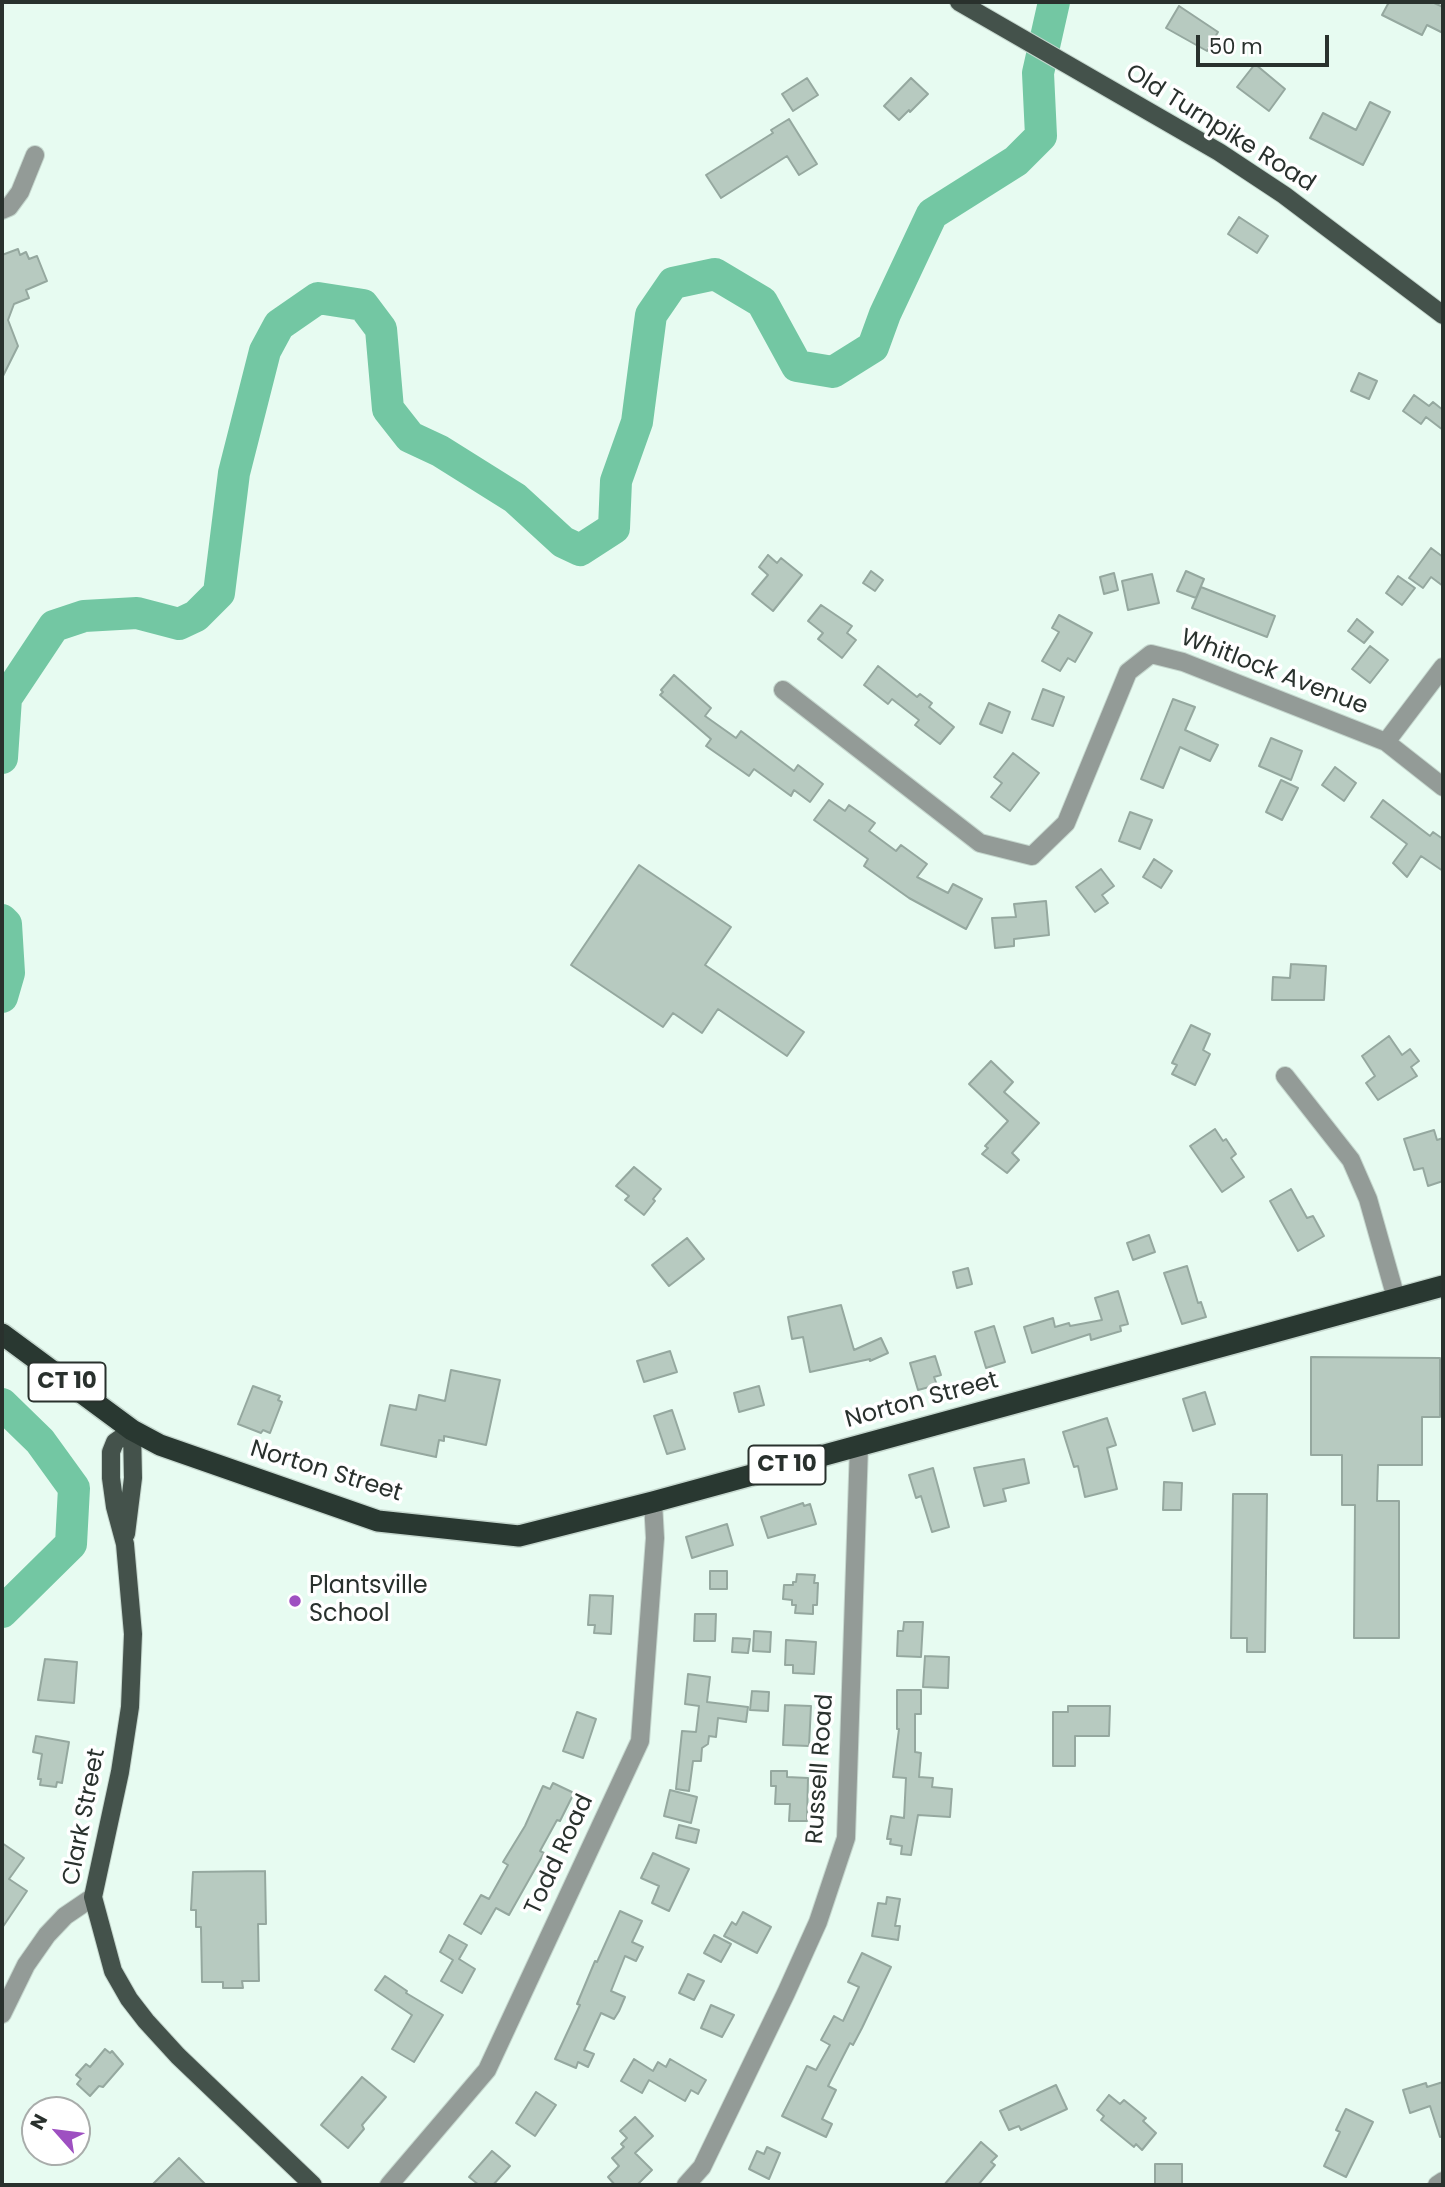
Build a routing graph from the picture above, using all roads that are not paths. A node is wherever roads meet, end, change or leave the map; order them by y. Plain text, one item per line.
1 (959, 2) edge
2 (35, 155) dead end
3 (2, 210) edge
4 (1443, 315) edge
5 (1443, 667) edge
6 (783, 690) dead end
7 (1386, 742) junction
8 (1443, 787) edge
9 (1285, 1076) dead end
10 (1443, 1286) edge
11 (1396, 1298) junction
12 (2, 1334) edge
13 (132, 1430) junction
14 (859, 1446) junction
15 (653, 1502) junction
16 (93, 1897) junction
17 (2, 2014) edge
18 (1443, 2181) edge
19 (313, 2185) edge
20 (389, 2185) edge
21 (686, 2185) edge
22 (1437, 2185) edge

1 - 4 main road, Old Turnpike Road
2 - 3 street
5 - 7 street
6 - 7 street, Whitlock Avenue
7 - 8 street, Whitlock Avenue
9 - 11 street
10 - 11 highway, Norton Street / CT 10
11 - 14 highway, Norton Street / CT 10
12 - 13 highway, CT 10
13 - 15 highway, Norton Street / CT 10
13 - 16 main road, Clark Street
14 - 15 highway, Norton Street / CT 10
14 - 21 street, Russell Road
15 - 20 street, Todd Road
16 - 17 street
16 - 19 main road, Clark Street
18 - 22 street

